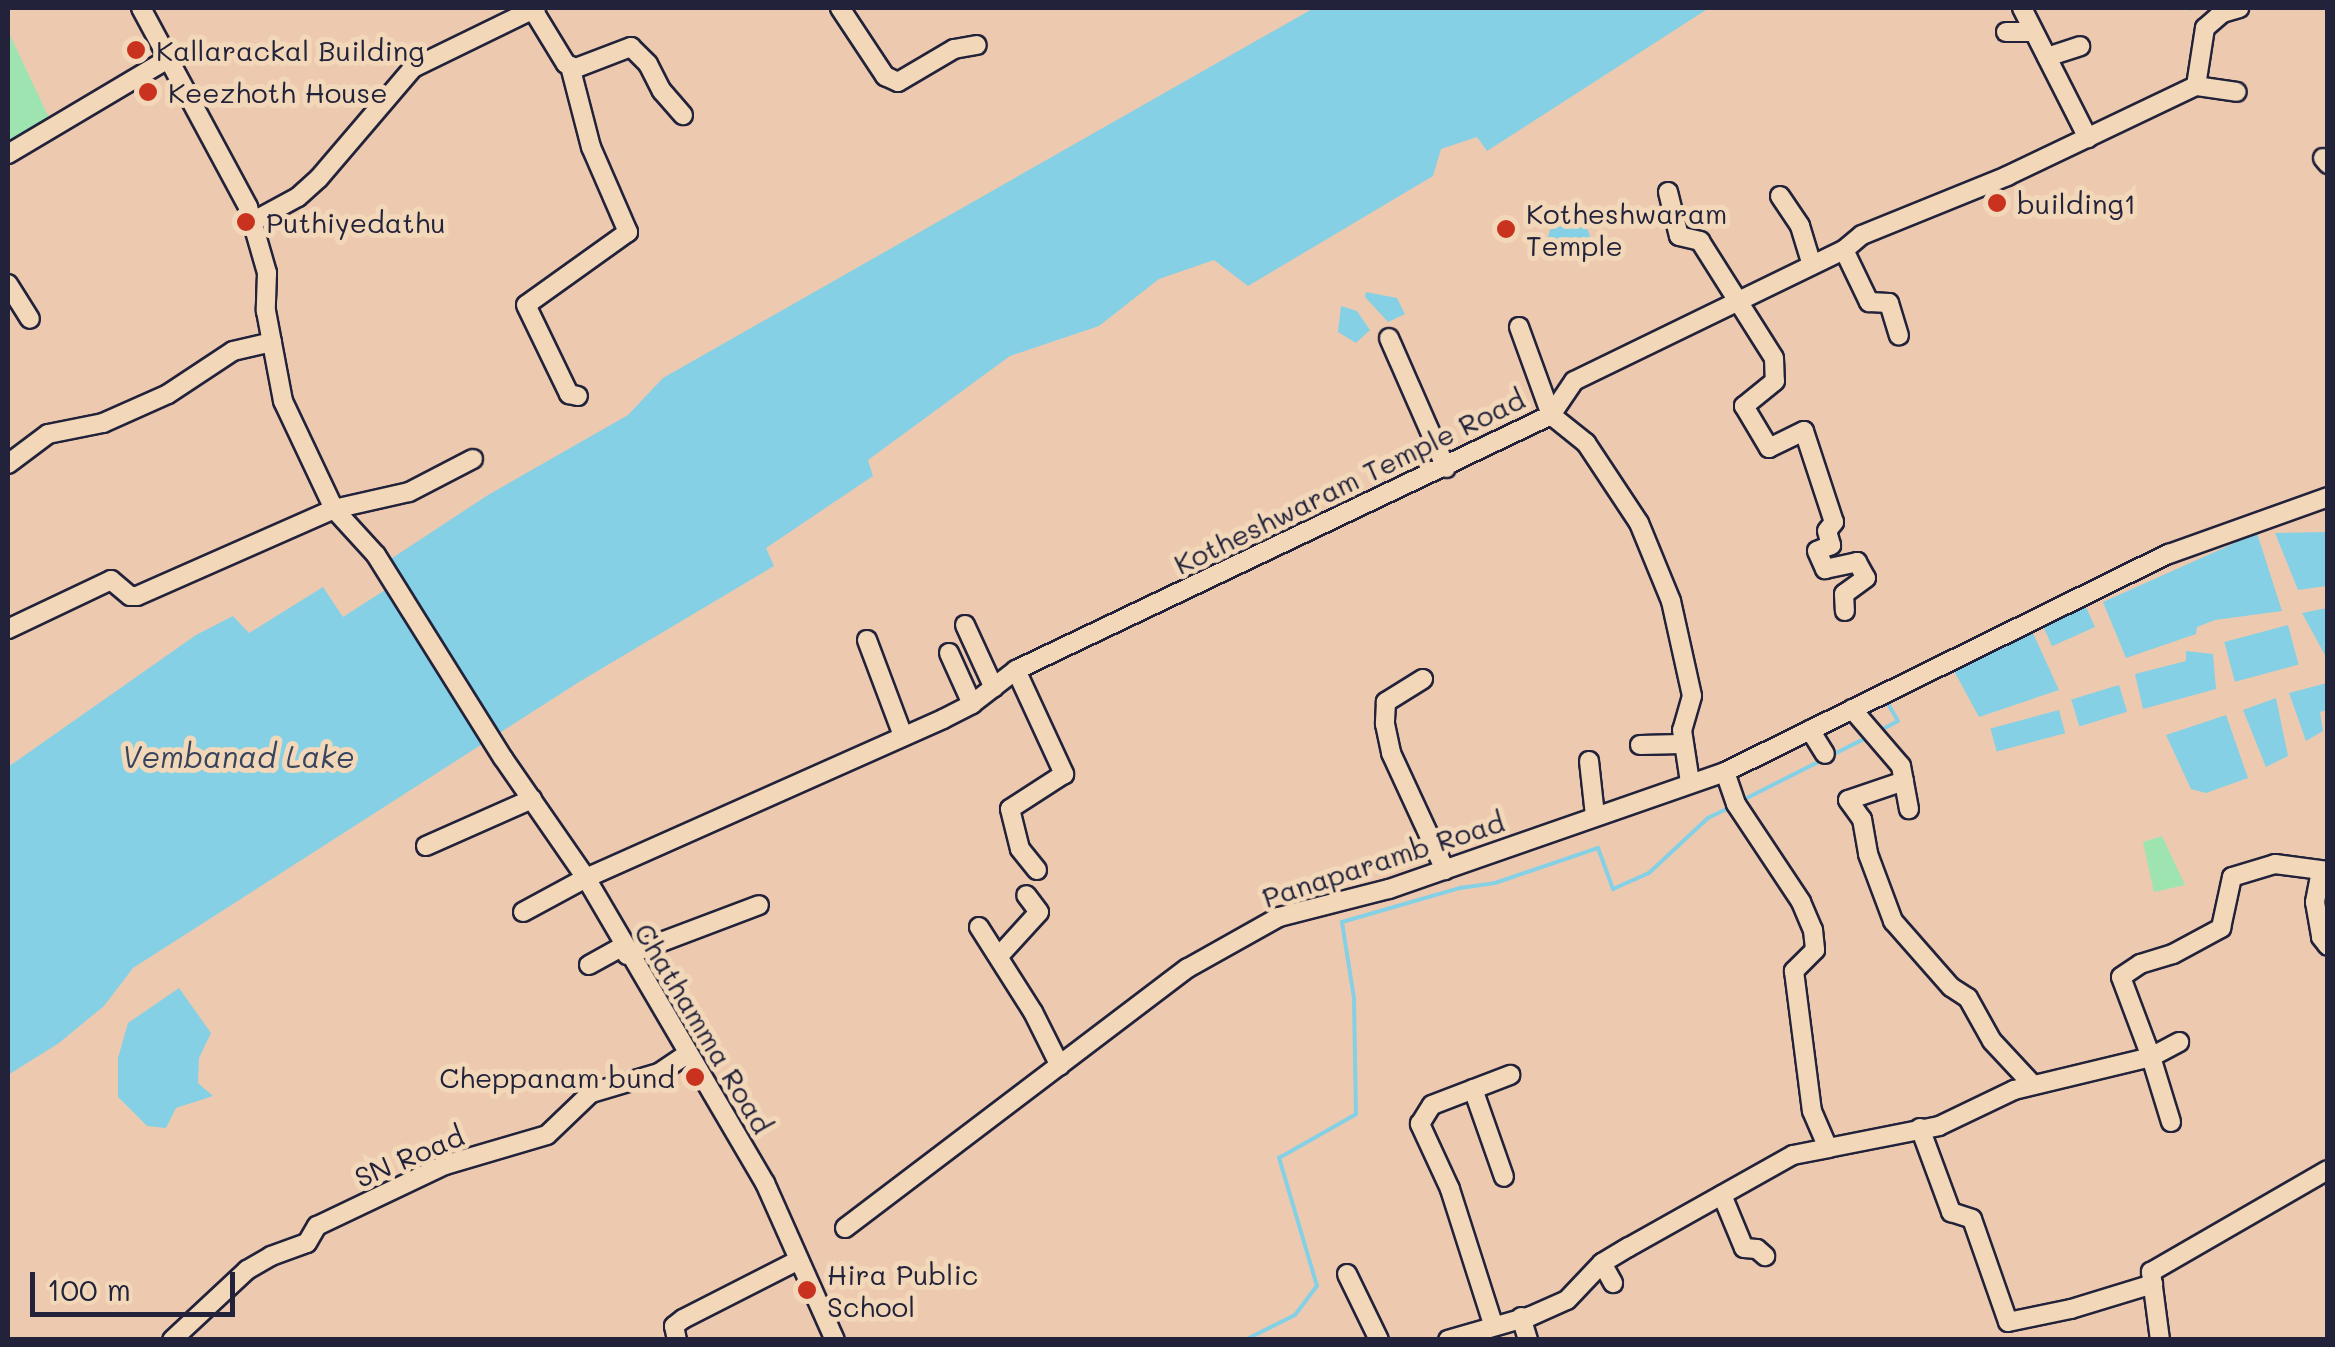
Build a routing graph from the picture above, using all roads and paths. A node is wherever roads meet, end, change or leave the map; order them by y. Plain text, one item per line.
1 (141, 8) edge
2 (840, 8) edge
3 (2022, 8) edge
4 (534, 9) edge
5 (2227, 9) edge
6 (2006, 32) dead end
7 (2032, 32) junction
8 (977, 45) dead end
9 (2080, 46) dead end
10 (2047, 57) junction
11 (166, 60) junction
12 (570, 66) junction
13 (2196, 86) junction
14 (2236, 92) dead end
15 (683, 115) dead end
16 (2088, 138) junction
17 (8, 154) edge
18 (1668, 192) dead end
19 (1780, 196) dead end
20 (252, 222) junction
21 (1844, 250) junction
22 (1811, 263) junction
23 (8, 284) edge
24 (1738, 299) junction
25 (30, 319) dead end
26 (1519, 327) dead end
27 (1900, 335) dead end
28 (1390, 338) dead end
29 (272, 342) junction
30 (578, 396) dead end
31 (1550, 415) junction
32 (473, 459) dead end
33 (8, 464) edge
34 (1446, 468) junction
35 (2328, 497) edge
36 (334, 509) junction
37 (1845, 611) dead end
38 (965, 625) dead end
39 (8, 629) edge
40 (867, 640) dead end
41 (948, 653) dead end
42 (1016, 670) junction
43 (1423, 679) dead end
44 (994, 688) junction
45 (972, 704) junction
46 (1852, 709) junction
47 (1810, 730) junction
48 (903, 736) junction
49 (1682, 744) junction
50 (1640, 745) dead end
51 (1825, 754) dead end
52 (1589, 761) dead end
53 (1725, 772) junction
54 (1904, 781) junction
55 (1690, 782) junction
56 (532, 798) junction
57 (1909, 809) dead end
58 (1595, 815) junction
59 (426, 846) dead end
60 (1037, 870) dead end
61 (1445, 870) junction
62 (2324, 871) edge
63 (586, 878) junction
64 (1026, 895) dead end
65 (759, 905) dead end
66 (523, 912) dead end
67 (980, 927) dead end
68 (2328, 946) edge
69 (625, 950) junction
70 (1000, 956) junction
71 (2110, 958) dead end
72 (589, 965) dead end
73 (2121, 978) junction
74 (2179, 1042) dead end
75 (687, 1054) junction
76 (2151, 1057) junction
77 (1060, 1066) junction
78 (1510, 1075) dead end
79 (2033, 1084) junction
80 (1473, 1089) junction
81 (2171, 1122) dead end
82 (1920, 1128) junction
83 (1828, 1148) junction
84 (2328, 1170) edge
85 (1504, 1177) dead end
86 (1722, 1195) junction
87 (845, 1228) dead end
88 (1766, 1256) dead end
89 (799, 1260) junction
90 (1602, 1263) junction
91 (1346, 1274) dead end
92 (1614, 1283) dead end
93 (2153, 1284) junction
94 (1520, 1317) junction
95 (1494, 1324) junction
96 (180, 1335) edge
97 (677, 1340) edge
98 (834, 1340) edge
99 (1379, 1340) edge
100 (1448, 1340) edge
101 (1528, 1340) edge
102 (2160, 1340) edge

1 - 11 street, Chathamma Road
2 - 8 street
3 - 7 street
4 - 12 street
4 - 20 street
5 - 13 street
6 - 7 street
7 - 10 street
9 - 10 street
10 - 16 street
11 - 17 street
11 - 20 street, Chathamma Road
12 - 15 street
12 - 30 street
13 - 14 street
13 - 16 street, Kotheshwaram Temple Road
16 - 21 street, Kotheshwaram Temple Road
18 - 24 street
19 - 22 street
20 - 29 street, Chathamma Road
21 - 22 street, Kotheshwaram Temple Road
21 - 27 street
22 - 24 street, Kotheshwaram Temple Road
23 - 25 street
24 - 31 street, Kotheshwaram Temple Road
24 - 37 street
26 - 31 street
28 - 34 street
29 - 33 street
29 - 36 street, Chathamma Road
31 - 34 street, Kotheshwaram Temple Road
31 - 49 street
32 - 36 street
34 - 42 street, Kotheshwaram Temple Road
35 - 46 street, Panaparamb Road
36 - 39 street
36 - 56 street, Chathamma Road
38 - 44 street
40 - 48 street
41 - 45 street
42 - 44 street, Kotheshwaram Temple Road
42 - 60 street
43 - 61 street
44 - 45 street, Kotheshwaram Temple Road
45 - 48 street, Kotheshwaram Temple Road
46 - 47 street, Panaparamb Road
46 - 54 street
47 - 51 street
47 - 53 street, Panaparamb Road
48 - 63 street, Kotheshwaram Temple Road
49 - 50 street
49 - 55 street
52 - 58 street
53 - 55 street, Panaparamb Road
53 - 83 street
54 - 57 street
54 - 79 street
55 - 58 street, Panaparamb Road
56 - 59 street
56 - 63 street, Chathamma Road
58 - 61 street, Panaparamb Road
61 - 77 street, Panaparamb Road
62 - 68 street
62 - 73 street
63 - 66 street, Kotheshwaram Temple Road
63 - 69 street, Chathamma Road
64 - 70 street
65 - 69 street
67 - 70 street
69 - 72 street
69 - 75 street, Chathamma Road
70 - 77 street
71 - 73 street
73 - 76 street
74 - 76 street
75 - 89 street, Chathamma Road
75 - 96 street, SN Road
76 - 79 street
76 - 81 street
77 - 87 street, Panaparamb Road
78 - 80 street
79 - 82 street
80 - 85 street
80 - 95 street
82 - 83 street
82 - 93 street
83 - 86 street
84 - 93 street
86 - 88 street
86 - 90 street
89 - 97 street
89 - 98 street, Chathamma Road
90 - 92 street
90 - 94 street
91 - 99 street
93 - 102 street
94 - 95 street
94 - 101 street
95 - 100 street

